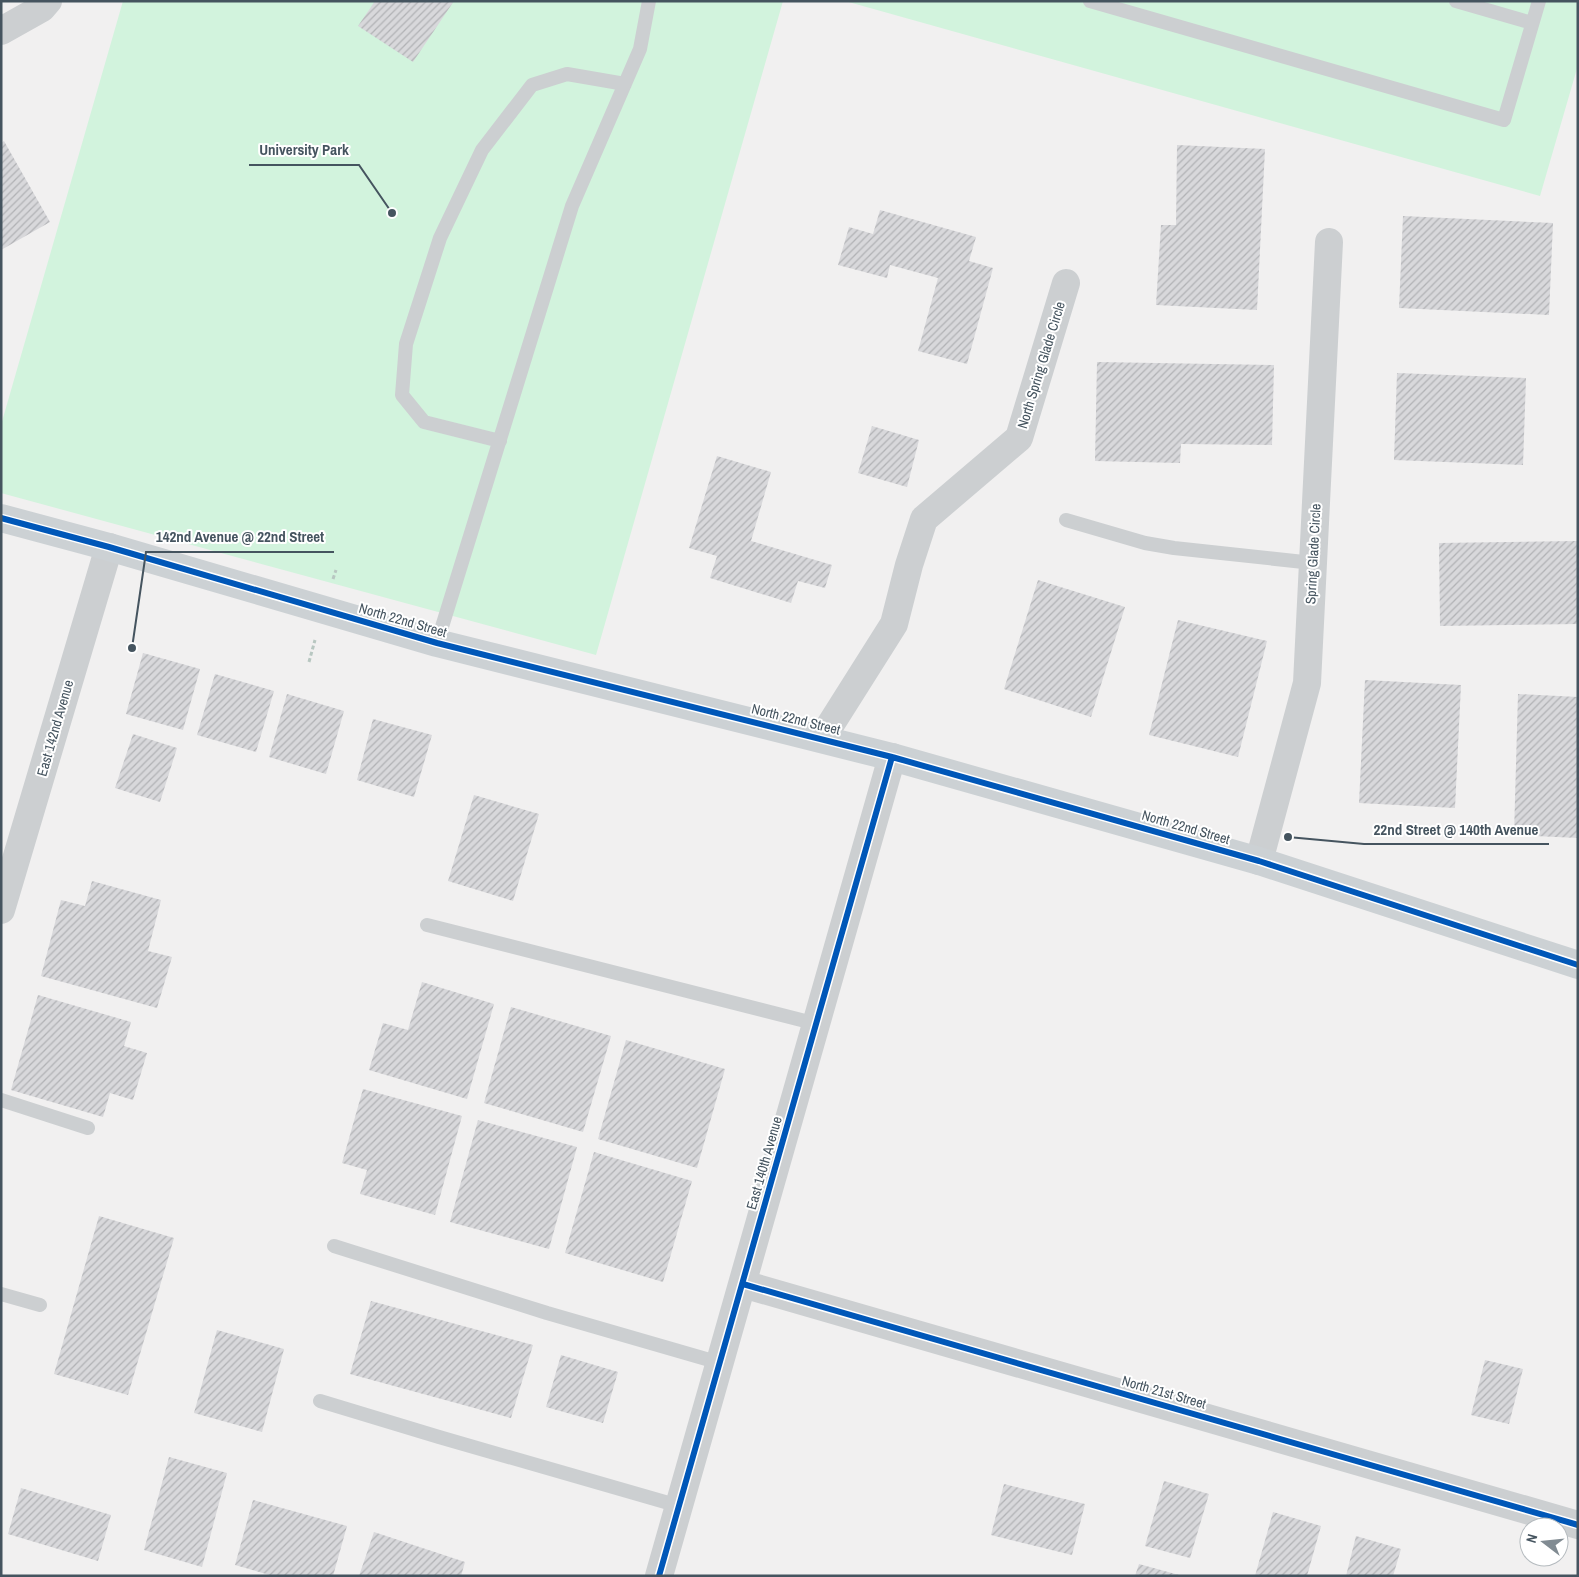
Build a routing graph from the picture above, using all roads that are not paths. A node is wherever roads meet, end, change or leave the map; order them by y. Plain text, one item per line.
1 (48, 1) edge
2 (649, 1) edge
3 (1090, 1) edge
4 (1456, 1) edge
5 (1539, 1) edge
6 (1476, 4) edge
7 (1532, 23) junction
8 (1, 31) edge
9 (625, 84) junction
10 (1329, 242) dead end
11 (1066, 283) dead end
12 (500, 440) junction
13 (1, 518) edge
14 (1066, 520) dead end
15 (109, 547) junction
16 (1313, 563) junction
17 (437, 643) junction
18 (822, 738) junction
19 (892, 757) junction
20 (1259, 861) junction
21 (1, 910) edge
22 (427, 925) dead end
23 (1578, 965) edge
24 (817, 1024) junction
25 (1, 1100) edge
26 (88, 1128) dead end
27 (334, 1246) dead end
28 (743, 1284) junction
29 (1, 1294) edge
30 (40, 1305) dead end
31 (720, 1362) junction
32 (320, 1401) dead end
33 (679, 1506) junction
34 (1578, 1525) edge
35 (659, 1576) edge

1 - 8 street
2 - 9 lane
3 - 7 lane
4 - 6 lane
5 - 7 lane
6 - 7 lane
9 - 12 lane
9 - 12 lane
10 - 16 street, Spring Glade Circle
11 - 18 street, North Spring Glade Circle
12 - 17 lane
13 - 15 street, North 22nd Street
14 - 16 lane
15 - 17 street, North 22nd Street
15 - 21 street, East 142nd Avenue
16 - 20 street, Spring Glade Circle
17 - 18 street, North 22nd Street
18 - 19 street, North 22nd Street
19 - 20 street, North 22nd Street
19 - 24 street, East 140th Avenue
20 - 23 street, North 22nd Street
22 - 24 lane
24 - 28 street, East 140th Avenue
25 - 26 lane
27 - 31 lane
28 - 31 street, East 140th Avenue
28 - 34 street, North 21st Street
29 - 30 lane
31 - 33 street, East 140th Avenue
32 - 33 lane
33 - 35 street, East 140th Avenue

